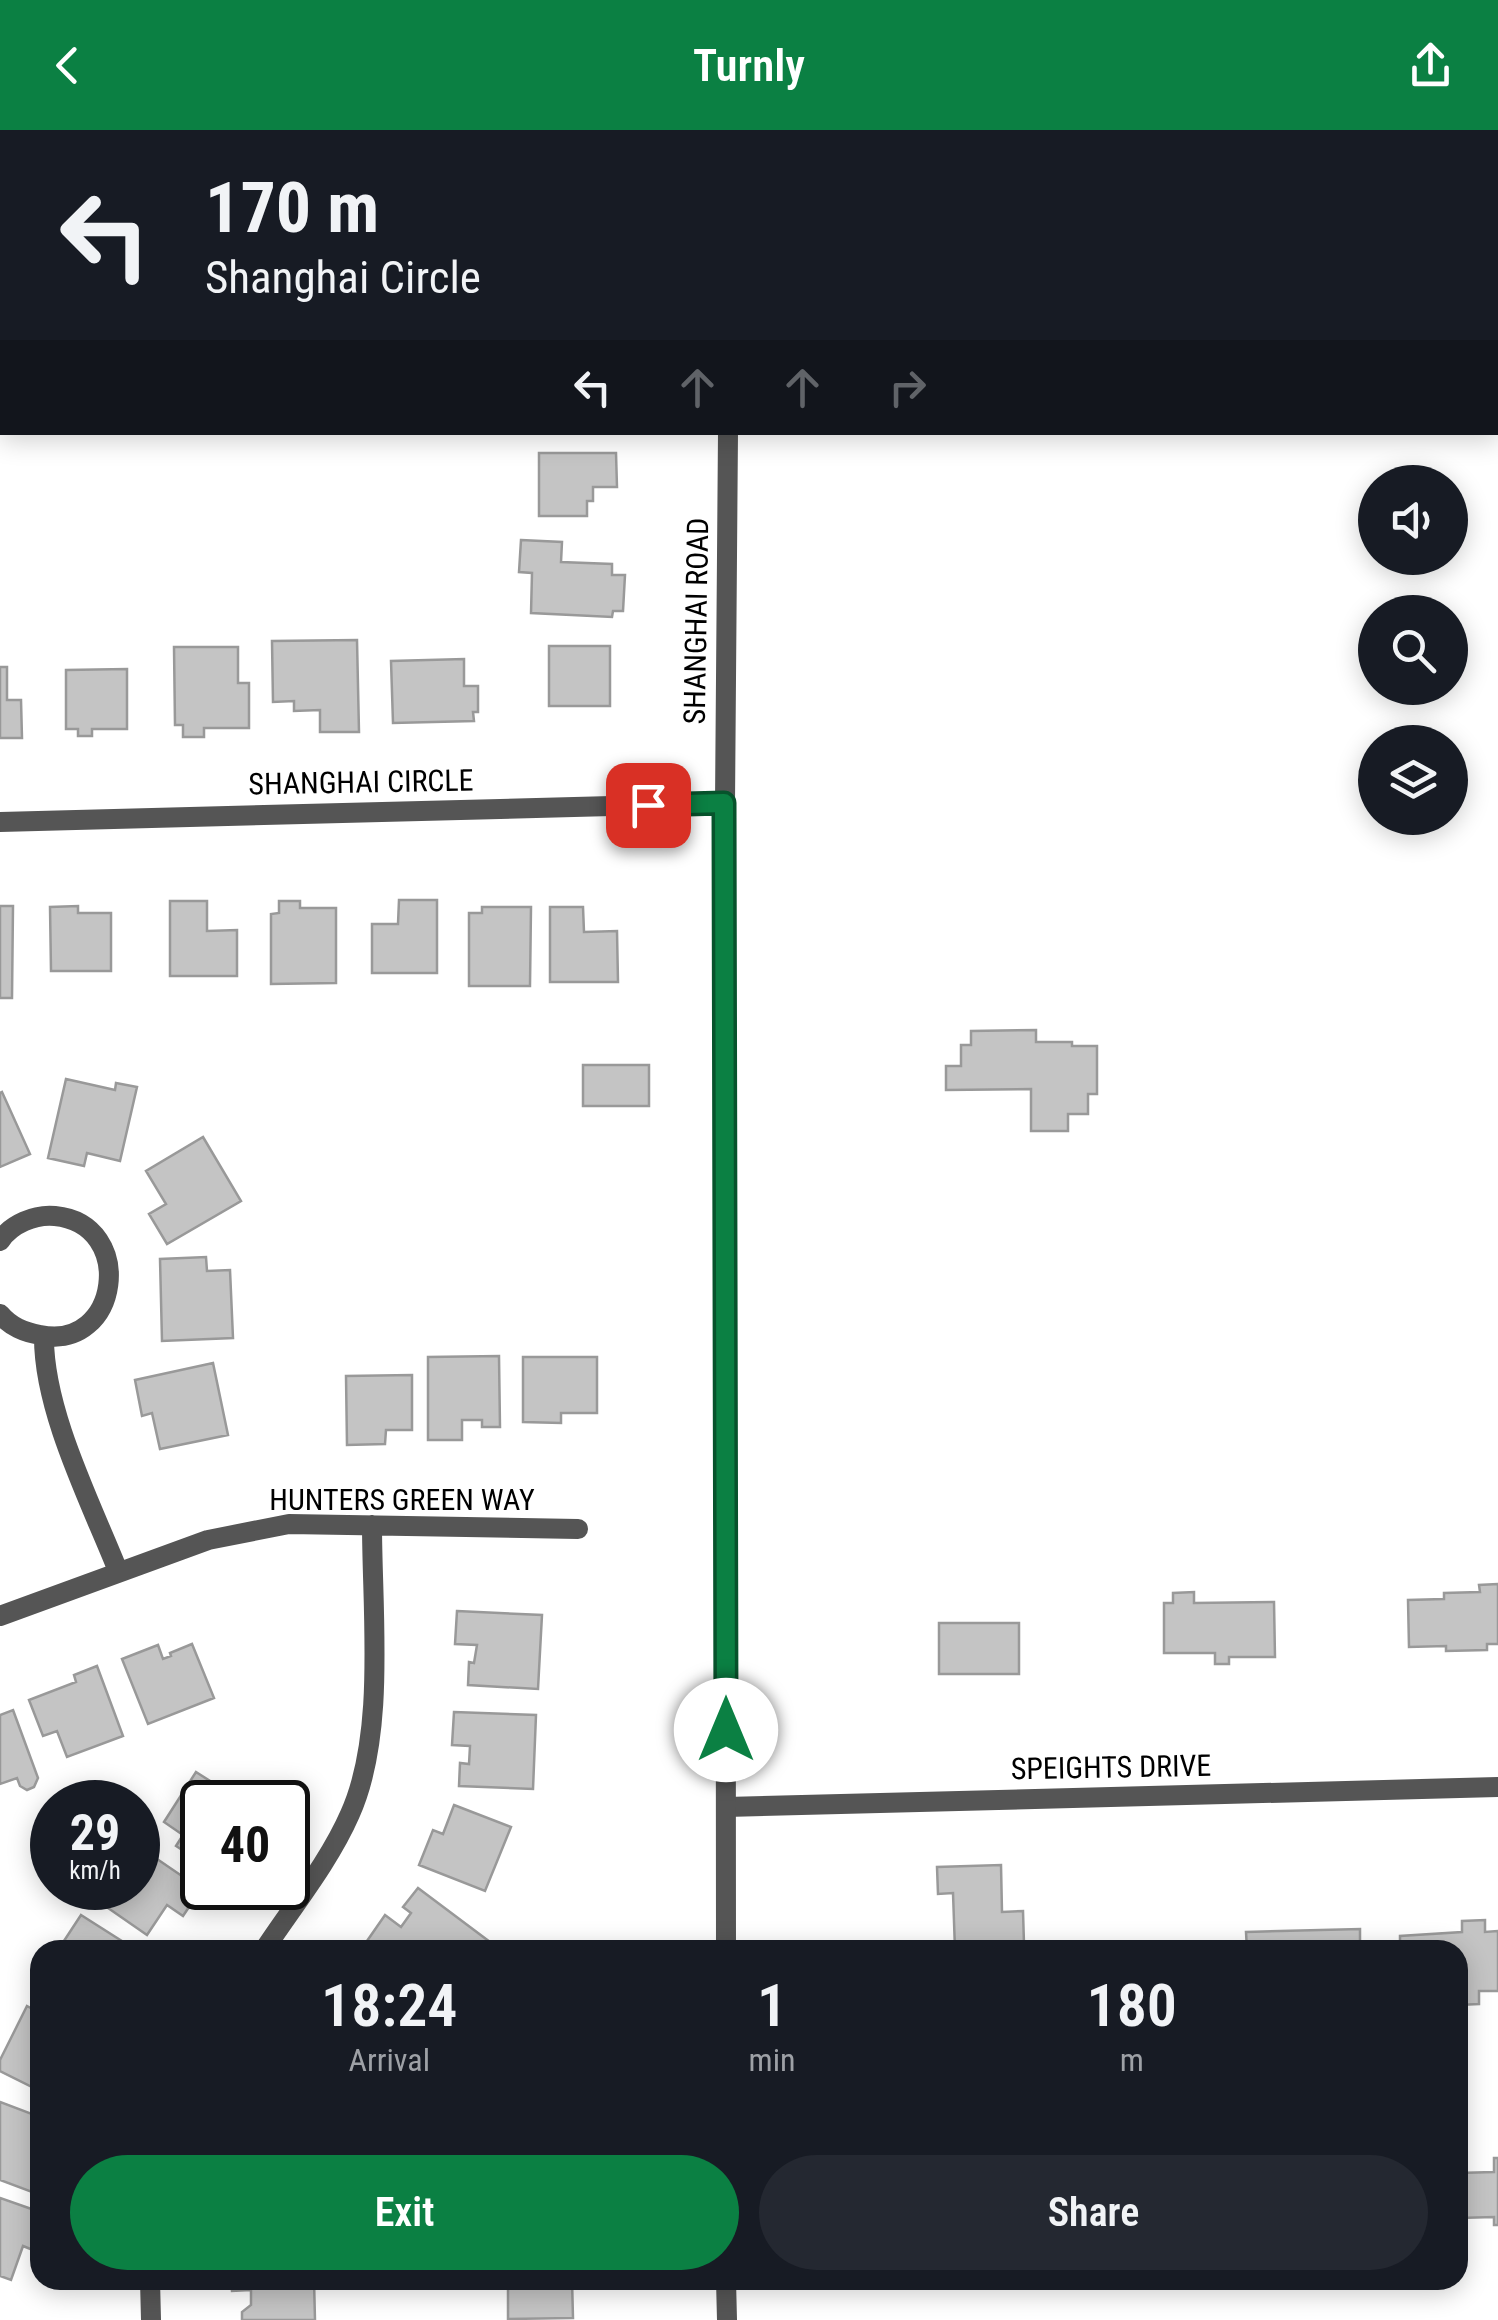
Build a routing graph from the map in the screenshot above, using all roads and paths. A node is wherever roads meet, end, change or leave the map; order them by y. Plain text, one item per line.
1 (728, 435) edge
2 (724, 803) junction
3 (0, 822) edge
4 (0, 1241) edge
5 (0, 1314) edge
6 (44, 1338) junction
7 (372, 1525) junction
8 (578, 1529) dead end
9 (118, 1572) junction
10 (0, 1616) edge
11 (1498, 1787) edge
12 (726, 1806) junction
13 (271, 1940) edge
14 (726, 1940) edge
15 (150, 2290) edge
16 (726, 2290) edge
17 (151, 2320) edge
18 (726, 2320) edge

1 - 2 street, SHANGHAI ROAD
2 - 3 street, SHANGHAI CIRCLE
2 - 12 street, SHANGHAI ROAD
4 - 6 street
5 - 6 street
6 - 9 street
7 - 8 street, HUNTERS GREEN WAY
7 - 9 street, HUNTERS GREEN WAY
7 - 13 street
9 - 10 street, HUNTERS GREEN WAY
11 - 12 street, SPEIGHTS DRIVE
12 - 14 street, SHANGHAI ROAD
15 - 17 street
16 - 18 street

